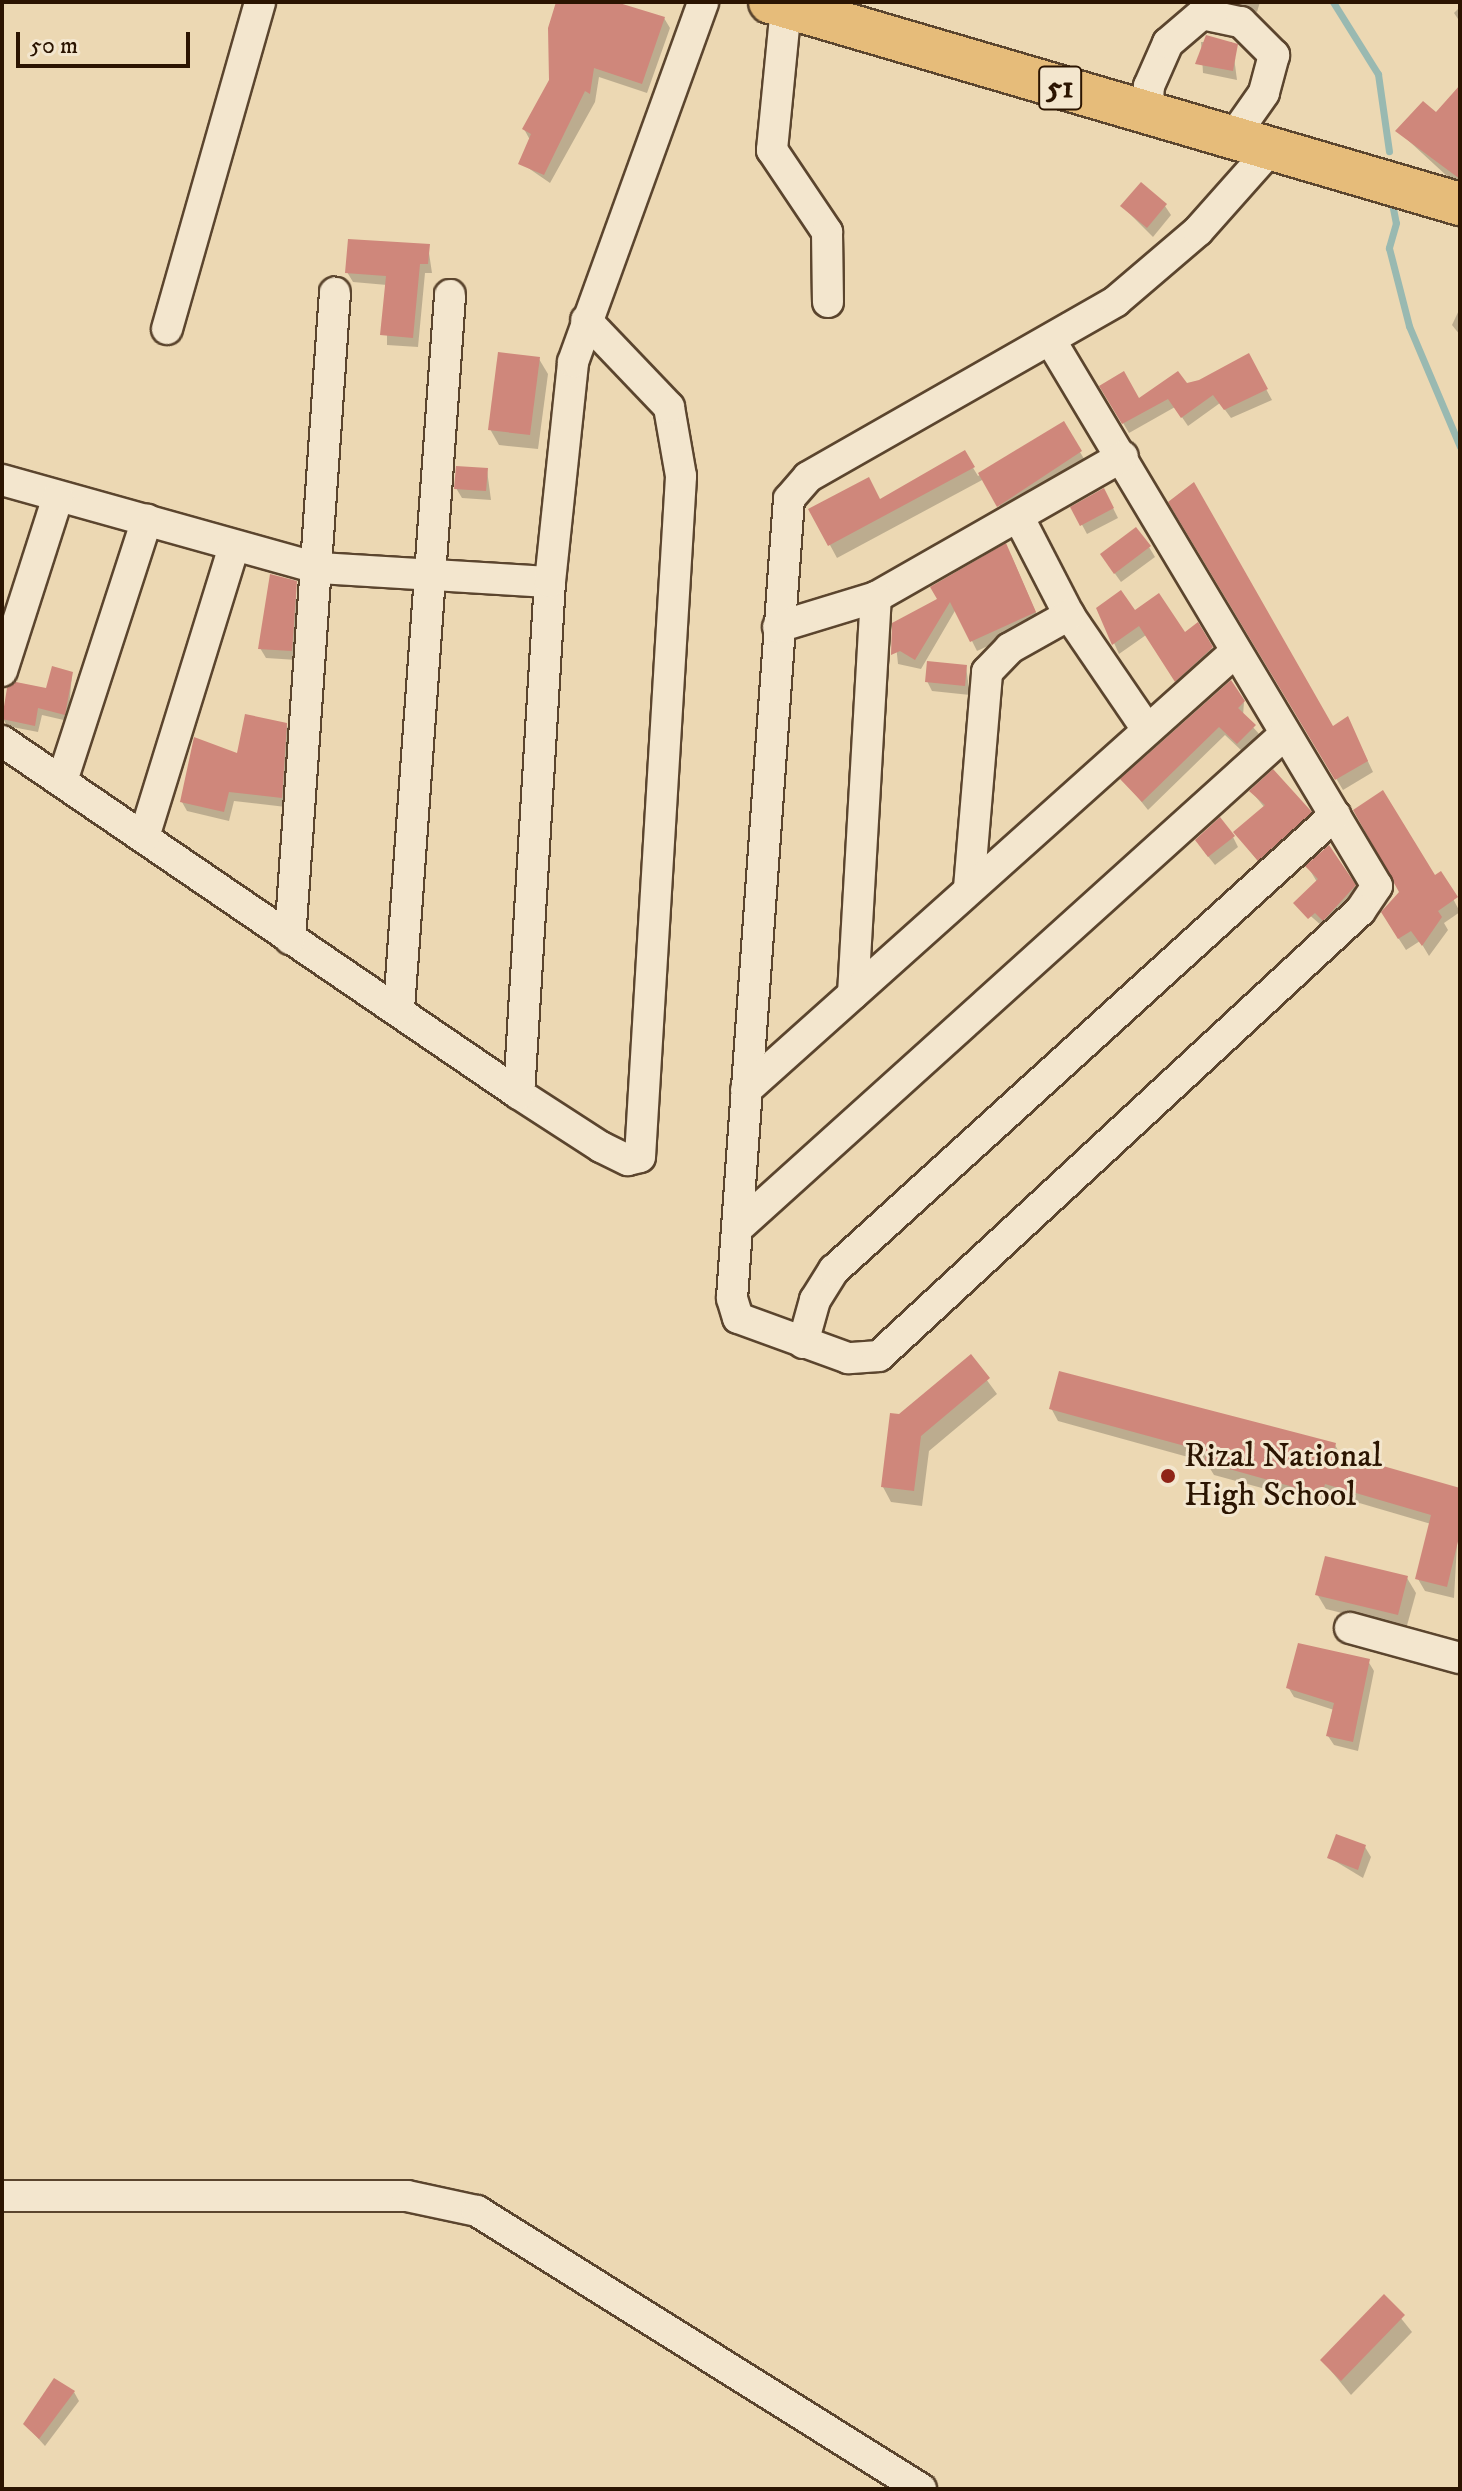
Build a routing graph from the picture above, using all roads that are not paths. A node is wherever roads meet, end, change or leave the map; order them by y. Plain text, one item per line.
1 (260, 2) edge
2 (703, 2) edge
3 (778, 4) edge
4 (1147, 114) junction
5 (1250, 146) junction
6 (1460, 204) edge
7 (335, 293) dead end
8 (450, 295) dead end
9 (828, 302) dead end
10 (586, 320) junction
11 (167, 329) dead end
12 (1051, 341) junction
13 (1123, 456) junction
14 (2, 480) edge
15 (58, 497) junction
16 (1019, 518) junction
17 (147, 519) junction
18 (234, 546) junction
19 (318, 568) junction
20 (429, 576) junction
21 (550, 582) junction
22 (876, 597) junction
23 (1069, 615) junction
24 (778, 627) junction
25 (1233, 654) junction
26 (2, 671) edge
27 (1146, 728) junction
28 (1285, 734) junction
29 (2, 741) edge
30 (62, 781) junction
31 (1335, 815) junction
32 (144, 837) junction
33 (969, 888) junction
34 (290, 939) junction
35 (853, 994) junction
36 (399, 1009) junction
37 (746, 1090) junction
38 (519, 1094) junction
39 (742, 1224) junction
40 (803, 1343) junction
41 (1350, 1628) dead end
42 (1460, 1658) edge
43 (2, 2196) edge
44 (921, 2489) edge

1 - 11 street
2 - 10 street
3 - 4 highway, 51
3 - 9 street
4 - 5 highway, 51
4 - 5 street
5 - 6 highway, 51
5 - 12 street
7 - 19 street
8 - 20 street
10 - 21 street
10 - 38 street
12 - 13 street
12 - 24 street
13 - 16 street
13 - 25 street
14 - 15 street
15 - 17 street
15 - 26 street
16 - 22 street
16 - 23 street
17 - 18 street
17 - 30 street
18 - 19 street
18 - 32 street
19 - 20 street
19 - 34 street
20 - 21 street
20 - 36 street
21 - 38 street
22 - 24 street
22 - 35 street
23 - 27 street
23 - 33 street
24 - 37 street
25 - 27 street
25 - 28 street
27 - 33 street
28 - 31 street
28 - 39 street
29 - 30 street
30 - 32 street
31 - 40 street
31 - 40 street
32 - 34 street
33 - 35 street
34 - 36 street
35 - 37 street
36 - 38 street
37 - 39 street
39 - 40 street
41 - 42 street
43 - 44 street

